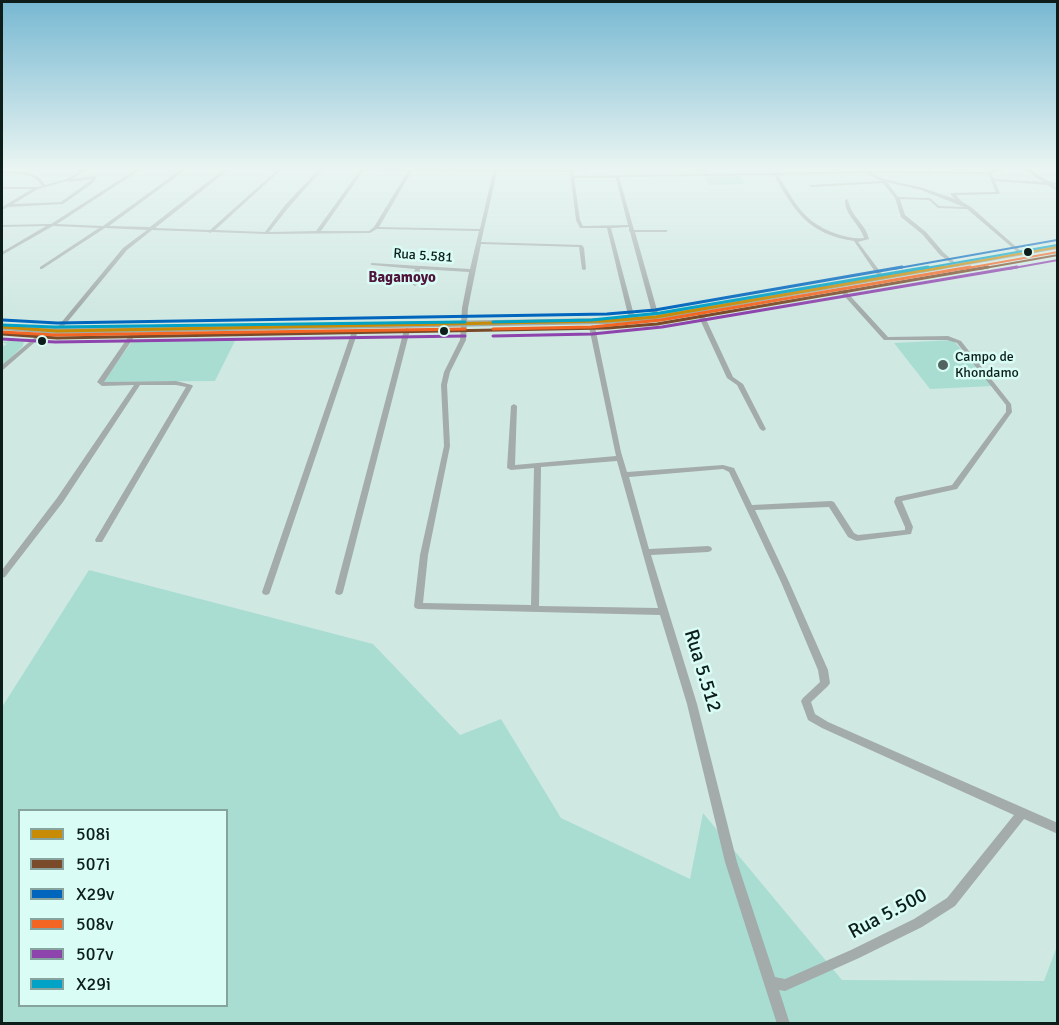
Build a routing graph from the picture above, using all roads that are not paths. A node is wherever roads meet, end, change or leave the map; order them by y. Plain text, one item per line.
1 (66, 216) edge
2 (120, 216) edge
3 (170, 216) edge
4 (228, 216) edge
5 (279, 216) edge
6 (329, 216) edge
7 (383, 216) edge
8 (485, 216) edge
9 (578, 216) edge
10 (626, 216) edge
11 (802, 216) edge
12 (853, 216) edge
13 (903, 216) edge
14 (979, 216) edge
15 (52, 225) junction
16 (2, 226) edge
17 (609, 227) junction
18 (103, 228) junction
19 (376, 228) junction
20 (630, 229) junction
21 (152, 230) junction
22 (482, 230) junction
23 (666, 231) dead end
24 (210, 232) junction
25 (266, 233) junction
26 (317, 233) junction
27 (856, 242) junction
28 (479, 243) junction
29 (1058, 250) edge
30 (1025, 253) junction
31 (2, 254) edge
32 (372, 264) dead end
33 (955, 265) junction
34 (42, 268) dead end
35 (418, 268) junction
36 (584, 269) dead end
37 (472, 272) junction
38 (882, 278) junction
39 (415, 284) dead end
40 (841, 289) junction
41 (700, 314) junction
42 (656, 317) junction
43 (632, 319) junction
44 (2, 327) edge
45 (465, 327) junction
46 (592, 327) junction
47 (499, 328) junction
48 (407, 330) junction
49 (57, 331) junction
50 (355, 331) junction
51 (2, 332) edge
52 (133, 334) junction
53 (40, 335) junction
54 (2, 368) edge
55 (138, 384) junction
56 (514, 406) dead end
57 (763, 429) dead end
58 (620, 458) junction
59 (538, 465) junction
60 (625, 475) junction
61 (750, 508) junction
62 (99, 540) dead end
63 (708, 549) dead end
64 (648, 552) junction
65 (2, 575) edge
66 (266, 592) dead end
67 (339, 592) dead end
68 (535, 609) junction
69 (663, 612) junction
70 (1022, 814) junction
71 (1058, 830) edge
72 (772, 983) junction
73 (784, 1023) edge

1 - 15 street
2 - 18 street
3 - 21 street
4 - 24 street
5 - 25 street
6 - 26 street
7 - 19 street
8 - 22 street
9 - 17 street
10 - 20 street
11 - 27 street
12 - 27 street
13 - 33 street
14 - 30 street
15 - 16 street
15 - 18 street
15 - 31 street
17 - 20 street
17 - 43 street
18 - 21 street
18 - 34 street
19 - 22 street
19 - 26 street
20 - 23 street
20 - 42 street
21 - 24 street
21 - 49 street
22 - 28 street
24 - 25 street
25 - 26 street
27 - 38 street
28 - 36 street
28 - 37 street
29 - 30 highway
29 - 40 highway
30 - 33 highway
32 - 35 street, Rua 5.581
33 - 38 highway
35 - 37 street, Rua 5.581
35 - 39 street
37 - 45 street
38 - 42 highway
40 - 41 highway
40 - 61 street
41 - 46 highway
41 - 57 street
42 - 43 highway
43 - 47 highway
44 - 49 highway
45 - 47 highway
45 - 48 highway
45 - 49 highway
45 - 68 street
46 - 47 highway
46 - 58 street, Rua 5.512
48 - 50 highway
48 - 67 street
50 - 52 highway
50 - 66 street
51 - 53 highway
52 - 53 highway
52 - 55 street
53 - 54 street
55 - 62 street
55 - 65 street
56 - 59 street
58 - 59 street
58 - 60 street, Rua 5.512
59 - 68 street
60 - 61 street
60 - 64 street, Rua 5.512
61 - 70 street
63 - 64 street
64 - 69 street, Rua 5.512
68 - 69 street
69 - 72 street, Rua 5.512
70 - 71 street
70 - 72 street, Rua 5.500
72 - 73 street, Rua 5.512

